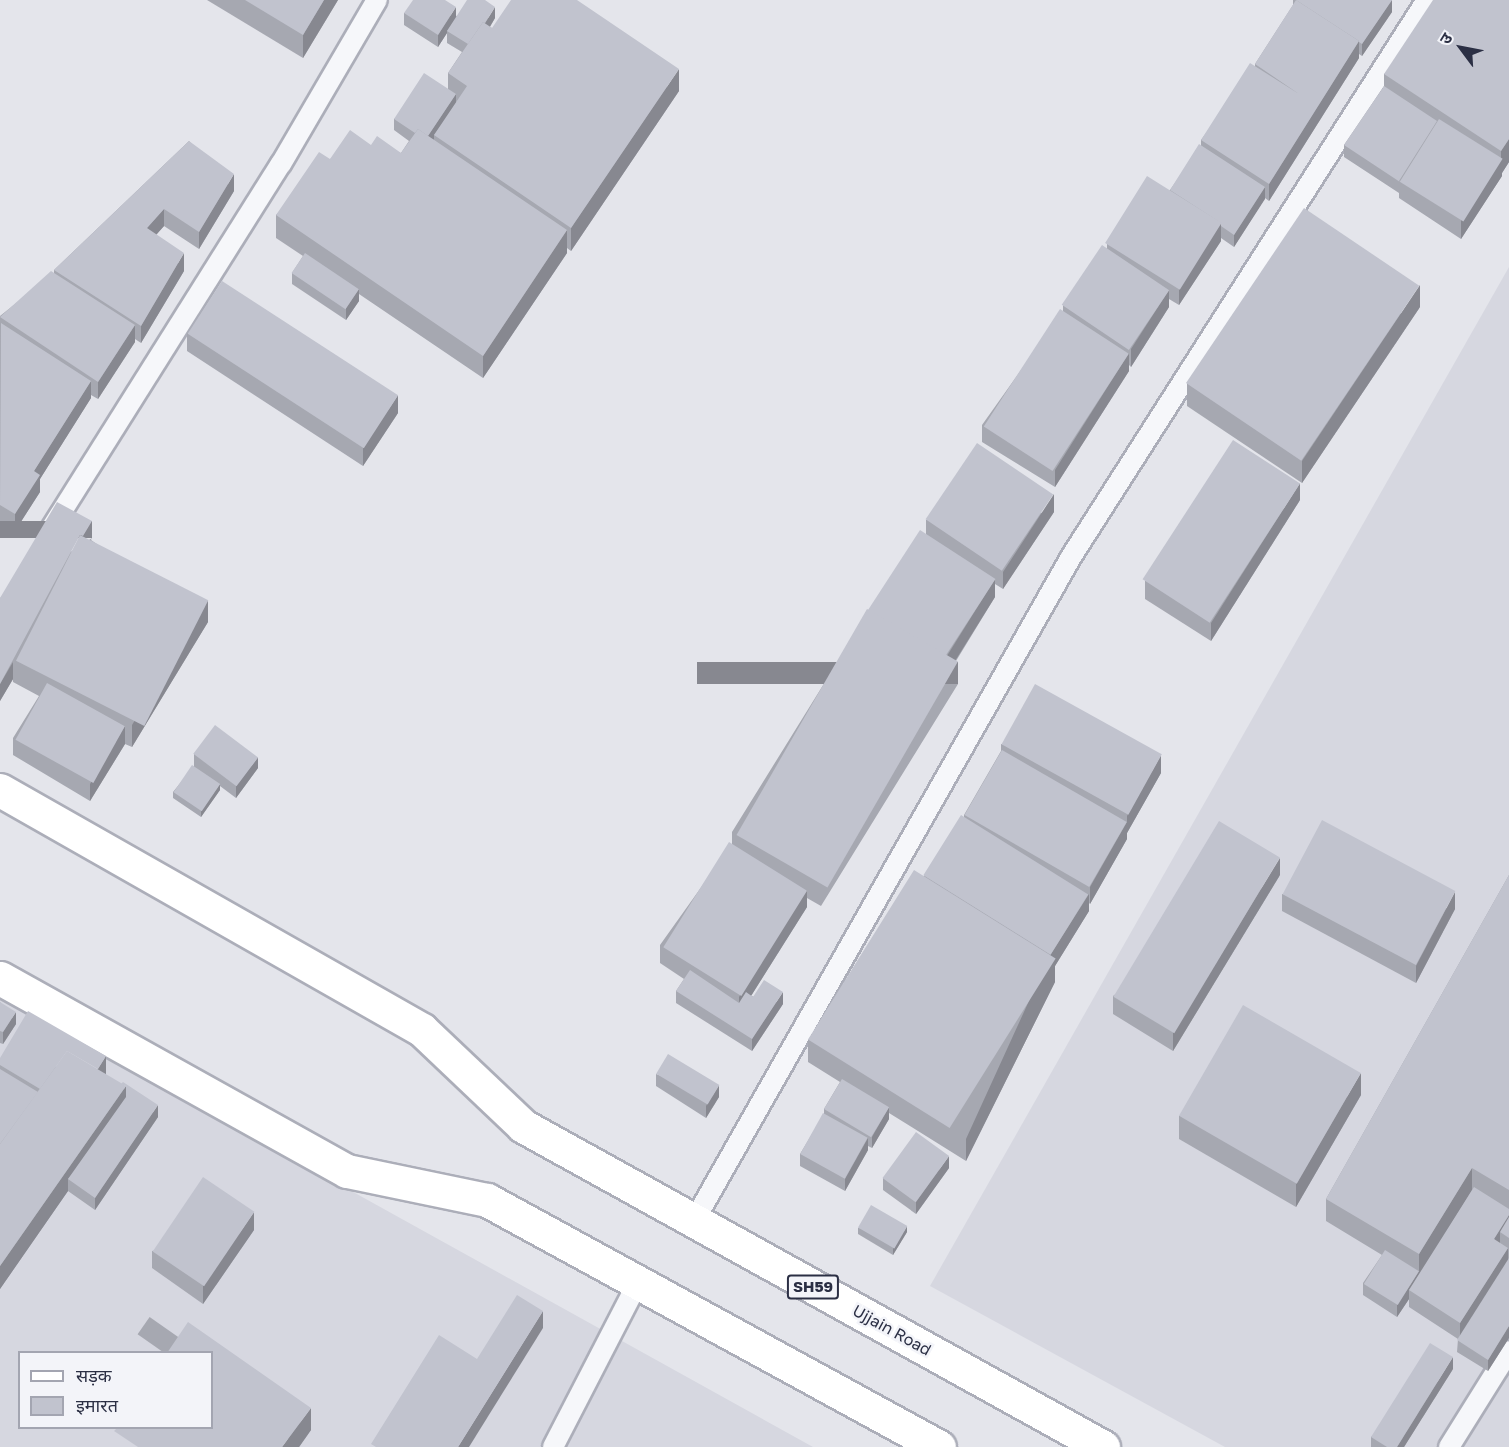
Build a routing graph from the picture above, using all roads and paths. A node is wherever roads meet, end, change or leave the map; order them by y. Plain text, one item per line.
1 (377, 0) edge
2 (1427, 0) edge
3 (45, 540) edge
4 (0, 790) edge
5 (0, 978) edge
6 (694, 1221) junction
7 (637, 1284) junction
8 (1509, 1351) edge
9 (553, 1447) edge
10 (939, 1447) edge
11 (1104, 1447) edge
12 (1449, 1447) edge

1 - 3 lane
2 - 6 lane
4 - 6 main road, Ujjain Road / SH59
5 - 7 main road
6 - 11 main road, Ujjain Road / SH59
7 - 9 lane
7 - 10 main road
8 - 12 lane

